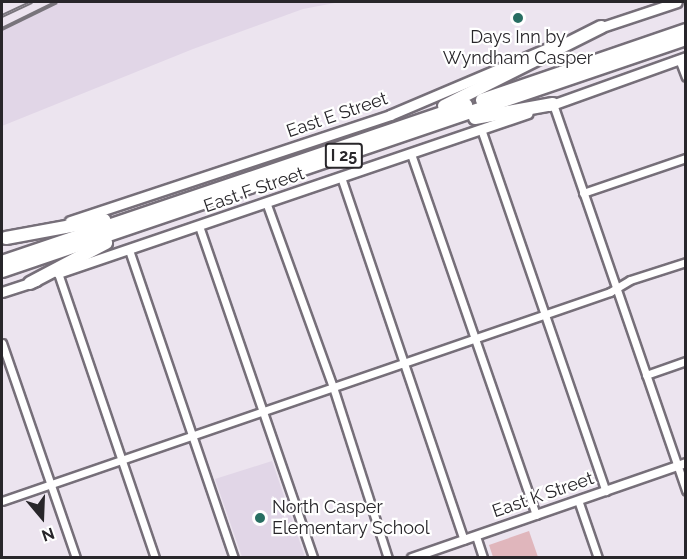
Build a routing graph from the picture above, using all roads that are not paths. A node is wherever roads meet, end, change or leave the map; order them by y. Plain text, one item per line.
1 (676, 2) edge
2 (601, 27) junction
3 (686, 30) edge
4 (686, 39) edge
5 (682, 58) edge
6 (686, 77) edge
7 (553, 104) junction
8 (481, 129) junction
9 (408, 130) junction
10 (411, 154) junction
11 (686, 158) edge
12 (341, 177) junction
13 (584, 193) junction
14 (266, 202) junction
15 (183, 206) junction
16 (199, 226) junction
17 (4, 239) edge
18 (129, 250) junction
19 (2, 262) edge
20 (686, 262) edge
21 (2, 271) edge
22 (58, 273) junction
23 (30, 283) junction
24 (616, 288) junction
25 (2, 292) edge
26 (546, 314) junction
27 (475, 339) junction
28 (2, 343) edge
29 (404, 362) junction
30 (686, 362) edge
31 (646, 375) junction
32 (333, 387) junction
33 (262, 411) junction
34 (192, 436) junction
35 (121, 460) junction
36 (681, 465) edge
37 (51, 484) junction
38 (606, 490) junction
39 (686, 491) edge
40 (578, 500) junction
41 (2, 501) edge
42 (536, 515) junction
43 (476, 536) junction
44 (464, 540) junction
45 (76, 558) edge
46 (154, 558) edge
47 (234, 558) edge
48 (313, 558) edge
49 (388, 558) edge
50 (412, 558) edge
51 (483, 558) edge
52 (598, 558) edge

1 - 2 main road, East E Street
2 - 9 highway
2 - 17 main road, East E Street
3 - 9 highway, I 25
4 - 9 highway, I 25
5 - 6 street
5 - 7 main road, East F Street
7 - 8 main road, East F Street
7 - 9 highway
7 - 13 street
8 - 10 main road, East F Street
8 - 26 street
9 - 15 highway, I 25
10 - 12 main road, East F Street
10 - 27 street
11 - 13 street
12 - 14 main road, East F Street
12 - 29 street
13 - 24 street
14 - 16 main road, East F Street
14 - 32 street
15 - 17 highway
15 - 19 highway, I 25
15 - 21 highway, I 25
15 - 23 highway
16 - 18 main road, East F Street
16 - 33 street
18 - 22 main road, East F Street
18 - 34 street
20 - 24 street
22 - 23 main road, East F Street
22 - 35 street
23 - 25 main road, East F Street
24 - 26 street
24 - 31 street
26 - 27 street
26 - 38 street
27 - 29 street
27 - 42 street
28 - 37 street
29 - 32 street
29 - 44 street
30 - 31 street
31 - 36 street
32 - 33 street
32 - 49 street
33 - 34 street
33 - 48 street
34 - 35 street
34 - 47 street
35 - 37 street
35 - 46 street
36 - 38 street, East K Street
36 - 39 street
37 - 41 street
37 - 45 street
38 - 40 street, East K Street
40 - 42 street, East K Street
40 - 52 street
42 - 43 street, East K Street
43 - 44 street, East K Street
43 - 51 street
44 - 50 street, East K Street

